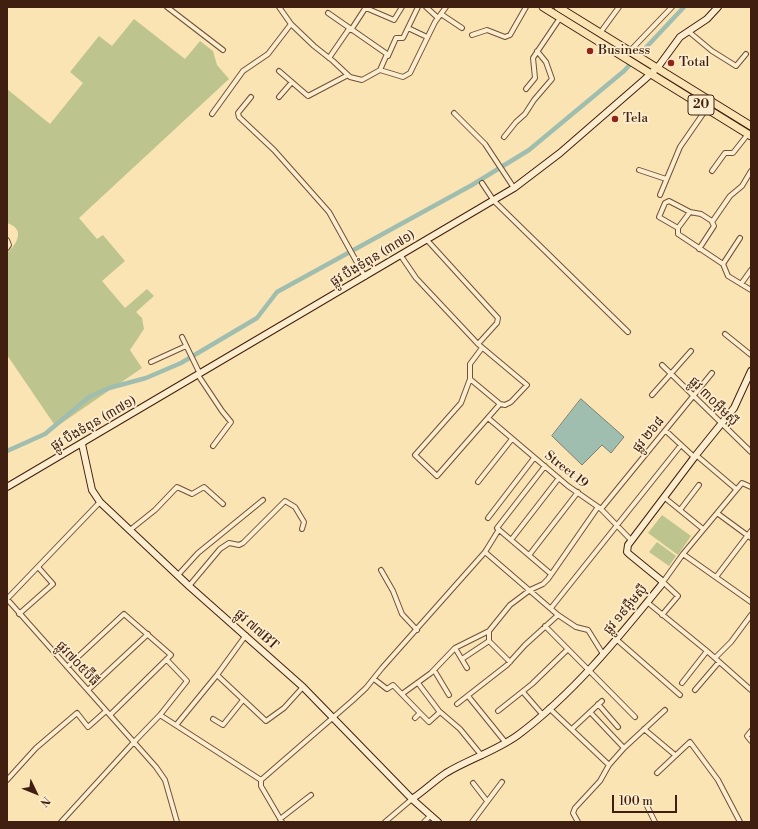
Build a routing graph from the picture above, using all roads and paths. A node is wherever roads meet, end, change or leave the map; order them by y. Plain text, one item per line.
1 (167, 7) edge
2 (279, 7) edge
3 (402, 7) edge
4 (418, 7) edge
5 (426, 7) edge
6 (446, 7) edge
7 (526, 7) edge
8 (543, 7) edge
9 (558, 7) edge
10 (619, 7) edge
11 (672, 7) edge
12 (718, 7) edge
13 (366, 8) edge
14 (328, 13) dead end
15 (439, 16) junction
16 (560, 18) junction
17 (291, 24) junction
18 (408, 28) junction
19 (462, 28) dead end
20 (350, 29) junction
21 (688, 30) junction
22 (600, 33) junction
23 (472, 35) dead end
24 (427, 37) junction
25 (223, 50) dead end
26 (537, 51) junction
27 (631, 52) junction
28 (746, 54) dead end
29 (388, 56) junction
30 (329, 58) junction
31 (626, 59) junction
32 (658, 67) junction
33 (380, 70) junction
34 (279, 71) dead end
35 (651, 74) junction
36 (348, 75) junction
37 (292, 82) junction
38 (526, 89) dead end
39 (279, 96) dead end
40 (251, 97) dead end
41 (707, 108) junction
42 (454, 113) dead end
43 (212, 114) dead end
44 (751, 126) edge
45 (750, 135) edge
46 (504, 136) dead end
47 (639, 170) dead end
48 (751, 170) edge
49 (712, 171) dead end
50 (666, 178) junction
51 (482, 183) dead end
52 (514, 188) junction
53 (660, 195) dead end
54 (494, 201) junction
55 (690, 212) junction
56 (712, 221) junction
57 (678, 228) junction
58 (740, 238) dead end
59 (7, 240) edge
60 (427, 240) junction
61 (7, 248) edge
62 (699, 249) junction
63 (401, 256) junction
64 (723, 264) junction
65 (751, 270) edge
66 (365, 277) junction
67 (741, 284) junction
68 (751, 290) edge
69 (628, 332) dead end
70 (725, 334) dead end
71 (182, 337) dead end
72 (478, 344) junction
73 (186, 346) junction
74 (482, 348) junction
75 (691, 351) dead end
76 (751, 355) edge
77 (151, 362) dead end
78 (662, 365) dead end
79 (751, 371) edge
80 (712, 372) dead end
81 (670, 374) junction
82 (199, 375) junction
83 (470, 378) junction
84 (652, 395) dead end
85 (694, 395) junction
86 (500, 404) junction
87 (488, 418) junction
88 (720, 424) junction
89 (666, 431) junction
90 (512, 439) junction
91 (82, 444) junction
92 (681, 445) junction
93 (213, 446) dead end
94 (751, 452) edge
95 (695, 456) junction
96 (534, 458) junction
97 (545, 466) junction
98 (559, 478) junction
99 (478, 482) dead end
100 (699, 485) dead end
101 (7, 487) edge
102 (751, 487) edge
103 (736, 489) junction
104 (578, 492) junction
105 (664, 498) junction
106 (262, 500) dead end
107 (100, 502) junction
108 (223, 504) dead end
109 (600, 508) junction
110 (680, 510) junction
111 (717, 512) junction
112 (488, 518) dead end
113 (617, 526) junction
114 (302, 529) dead end
115 (703, 529) junction
116 (130, 530) junction
117 (498, 531) junction
118 (751, 531) edge
119 (749, 537) edge
120 (511, 540) junction
121 (631, 540) junction
122 (485, 552) junction
123 (530, 554) junction
124 (683, 554) junction
125 (38, 567) junction
126 (381, 570) dead end
127 (551, 574) junction
128 (178, 575) junction
129 (716, 577) junction
130 (663, 582) junction
131 (189, 586) junction
132 (530, 590) junction
133 (7, 599) edge
134 (647, 602) junction
135 (751, 602) edge
136 (551, 608) junction
137 (19, 614) junction
138 (558, 615) junction
139 (662, 615) junction
140 (751, 615) edge
141 (545, 626) junction
142 (417, 630) junction
143 (489, 631) junction
144 (148, 634) junction
145 (246, 635) junction
146 (616, 639) junction
147 (489, 641) junction
148 (455, 648) junction
149 (567, 650) junction
150 (708, 651) junction
151 (603, 654) junction
152 (715, 658) junction
153 (462, 659) junction
154 (167, 660) junction
155 (510, 662) junction
156 (719, 662) junction
157 (67, 667) junction
158 (467, 668) dead end
159 (434, 670) junction
160 (588, 670) junction
161 (216, 675) junction
162 (374, 678) junction
163 (418, 683) junction
164 (682, 683) dead end
165 (303, 687) junction
166 (88, 690) junction
167 (695, 690) dead end
168 (751, 690) edge
169 (523, 692) junction
170 (402, 694) junction
171 (449, 695) dead end
172 (680, 695) dead end
173 (468, 696) junction
174 (243, 700) junction
175 (602, 701) dead end
176 (457, 704) dead end
177 (598, 704) junction
178 (549, 708) junction
179 (665, 710) dead end
180 (106, 711) junction
181 (498, 711) dead end
182 (440, 712) junction
183 (590, 712) junction
184 (420, 713) junction
185 (542, 714) junction
186 (110, 715) junction
187 (160, 715) junction
188 (334, 717) junction
189 (635, 717) dead end
190 (415, 718) dead end
191 (213, 719) dead end
192 (177, 724) junction
193 (618, 727) dead end
194 (572, 729) junction
195 (644, 729) junction
196 (751, 731) edge
197 (751, 741) edge
198 (134, 742) junction
199 (506, 742) junction
200 (624, 748) junction
201 (675, 755) junction
202 (482, 756) junction
203 (609, 765) junction
204 (657, 773) dead end
205 (7, 780) edge
206 (261, 780) junction
207 (473, 782) dead end
208 (502, 782) dead end
209 (311, 795) dead end
210 (412, 799) junction
211 (487, 801) junction
212 (645, 802) dead end
213 (430, 815) junction
214 (281, 820) edge
215 (61, 822) edge
216 (177, 822) edge
217 (385, 822) edge
218 (424, 822) edge
219 (438, 822) edge
220 (472, 822) edge
221 (578, 822) edge
222 (654, 822) edge
223 (740, 822) edge

1 - 25 street
2 - 17 street
3 - 13 street
4 - 18 street
5 - 15 street
6 - 15 street
7 - 23 street
8 - 16 main road, 20
9 - 22 main road, 20
10 - 22 street
11 - 27 street
12 - 21 street, ផ្លូវ បឹងទំពុន (៣៧១)
13 - 20 street
14 - 20 street
15 - 19 street
15 - 24 street
16 - 26 street
16 - 31 main road, 20
17 - 30 street
17 - 43 street
18 - 24 street
18 - 29 street
20 - 29 street
20 - 30 street
21 - 28 street
21 - 32 street, ផ្លូវ បឹងទំពុន (៣៧១)
22 - 27 main road, 20
24 - 33 street
26 - 38 street
26 - 46 street
27 - 31 street
27 - 32 main road, 20
29 - 33 street
30 - 36 street
31 - 35 main road, 20
32 - 35 street, ផ្លូវ បឹងទំពុន (៣៧១)
32 - 44 main road, 20
33 - 36 street
34 - 37 street
35 - 41 main road, 20
35 - 52 street, ផ្លូវ បឹងទំពុន (៣៧១)
36 - 37 street
37 - 39 street
40 - 66 street
41 - 45 main road, 20
41 - 50 street
42 - 52 street
45 - 49 street
47 - 50 street
48 - 56 street
50 - 53 street
51 - 54 street
52 - 54 street, ផ្លូវ បឹងទំពុន (៣៧១)
54 - 60 street, ផ្លូវ បឹងទំពុន (៣៧១)
54 - 69 street
55 - 56 street
55 - 57 street
55 - 57 street
56 - 62 street
57 - 62 street
58 - 64 street
59 - 61 street
60 - 63 street, ផ្លូវ បឹងទំពុន (៣៧១)
60 - 72 street
62 - 64 street
63 - 66 street, ផ្លូវ បឹងទំពុន (៣៧១)
63 - 72 street
64 - 67 street
65 - 67 street
66 - 82 street, ផ្លូវ បឹងទំពុន (៣៧១)
67 - 68 street
70 - 76 street
71 - 73 street
72 - 74 street
73 - 77 street
73 - 82 street
74 - 83 street
74 - 86 street
75 - 81 street
78 - 81 street, ផ្លូវ ៣០អ៊ឹមស៊ី
79 - 88 street
80 - 85 street, ផ្លូវ ២៦៨
81 - 84 street
81 - 85 street, ផ្លូវ ៣០អ៊ឹមស៊ី
82 - 91 street, ផ្លូវ បឹងទំពុន (៣៧១)
82 - 93 street
83 - 86 street
83 - 87 street
85 - 88 street, ផ្លូវ ៣០អ៊ឹមស៊ី
85 - 89 street, ផ្លូវ ២៦៨
86 - 87 street
87 - 90 street, Street 19
88 - 94 street, ផ្លូវ ៣០អ៊ឹមស៊ី
88 - 95 street
89 - 92 street
89 - 109 street, ផ្លូវ ២៦៨
90 - 96 street, Street 19
90 - 99 street
91 - 101 street, ផ្លូវ បឹងទំពុន (៣៧១)
91 - 107 street, ផ្លូវ ៧៧BT
92 - 95 street
92 - 113 street
95 - 103 street
95 - 105 street
96 - 97 street, Street 19
96 - 112 street
97 - 98 street, Street 19
97 - 117 street
98 - 104 street, Street 19
98 - 120 street
100 - 110 street
102 - 103 street
103 - 111 street
104 - 109 street, Street 19
104 - 123 street
105 - 110 street
105 - 121 street
106 - 128 street
107 - 116 street, ផ្លូវ ៧៧BT
107 - 125 street
108 - 116 street
109 - 113 street, Street 19
109 - 127 street, ផ្លូវ ២៦៨
110 - 115 street
111 - 115 street
111 - 119 street
113 - 121 street, Street 19
113 - 136 street
114 - 131 street
115 - 124 street
116 - 128 street, ផ្លូវ ៧៧BT
117 - 120 street
117 - 122 street
118 - 119 street
119 - 129 street
120 - 123 street
121 - 130 street, ផ្លូវ ១៩អ៊ឹមស៊ី
122 - 132 street
122 - 142 street
123 - 127 street
124 - 129 street
124 - 130 street
125 - 133 street
125 - 137 street
126 - 142 street
127 - 132 street, ផ្លូវ ២៦៨
128 - 131 street, ផ្លូវ ៧៧BT
129 - 135 street
130 - 134 street, ផ្លូវ ១៩អ៊ឹមស៊ី
130 - 139 street
131 - 145 street, ផ្លូវ ៧៧BT
132 - 136 street
132 - 143 street, ផ្លូវ ២៦៨
133 - 137 street, ផ្លូវ៧០៥ប៊ីធី
134 - 139 street
134 - 146 street, ផ្លូវ ១៩អ៊ឹមស៊ី
136 - 138 street
137 - 157 street, ផ្លូវ៧០៥ប៊ីធី
138 - 141 street
138 - 151 street
139 - 150 street
140 - 152 street
141 - 149 street
141 - 155 street
142 - 162 street
143 - 147 street
143 - 148 street
144 - 154 street
144 - 157 street
144 - 166 street
145 - 161 street
145 - 165 street, ផ្លូវ ៧៧BT
146 - 151 street, ផ្លូវ ១៩អ៊ឹមស៊ី
146 - 172 street
147 - 153 street
147 - 155 street
148 - 153 street
148 - 159 street
149 - 160 street
149 - 169 street
150 - 152 street
150 - 164 street
151 - 160 street, ផ្លូវ ១៩អ៊ឹមស៊ី
152 - 156 street
153 - 158 street
154 - 186 street
154 - 187 street
155 - 173 street
156 - 167 street
156 - 168 street
157 - 166 street, ផ្លូវ៧០៥ប៊ីធី
159 - 163 street
159 - 171 street
160 - 178 street, ផ្លូវ ១៩អ៊ឹមស៊ី
160 - 189 street
161 - 174 street
161 - 192 street
162 - 170 street
162 - 188 street
163 - 170 street
163 - 182 street
165 - 174 street
165 - 188 street, ផ្លូវ ៧៧BT
166 - 180 street, ផ្លូវ៧០៥ប៊ីធី
169 - 181 street
169 - 185 street
170 - 184 street
173 - 176 street
173 - 199 street
174 - 191 street
175 - 177 street
177 - 183 street
177 - 193 street
178 - 185 street, ផ្លូវ ១៩អ៊ឹមស៊ី
178 - 194 street
179 - 195 street
180 - 186 street, ផ្លូវ៧០៥ប៊ីធី
180 - 205 street
182 - 184 street
182 - 202 street
183 - 194 street
183 - 200 street
184 - 190 street
185 - 199 street, ផ្លូវ ១៩អ៊ឹមស៊ី
186 - 198 street, ផ្លូវ៧០៥ប៊ីធី
187 - 192 street
187 - 198 street
188 - 206 street
188 - 210 street, ផ្លូវ ៧៧BT
192 - 206 street
194 - 203 street
195 - 200 street
195 - 201 street
196 - 197 street
198 - 215 street
198 - 216 street, ផ្លូវ៧០៥ប៊ីធី
199 - 202 street, ផ្លូវ ១៩អ៊ឹមស៊ី
200 - 203 street
201 - 204 street
201 - 223 street
202 - 210 street, ផ្លូវ ១៩អ៊ឹមស៊ី
203 - 221 street
206 - 214 street
207 - 211 street
208 - 211 street
209 - 214 street
210 - 213 street, ផ្លូវ ៧៧BT
210 - 217 street
211 - 220 street
212 - 222 street
213 - 218 street
213 - 219 street, ផ្លូវ ៧៧BT

